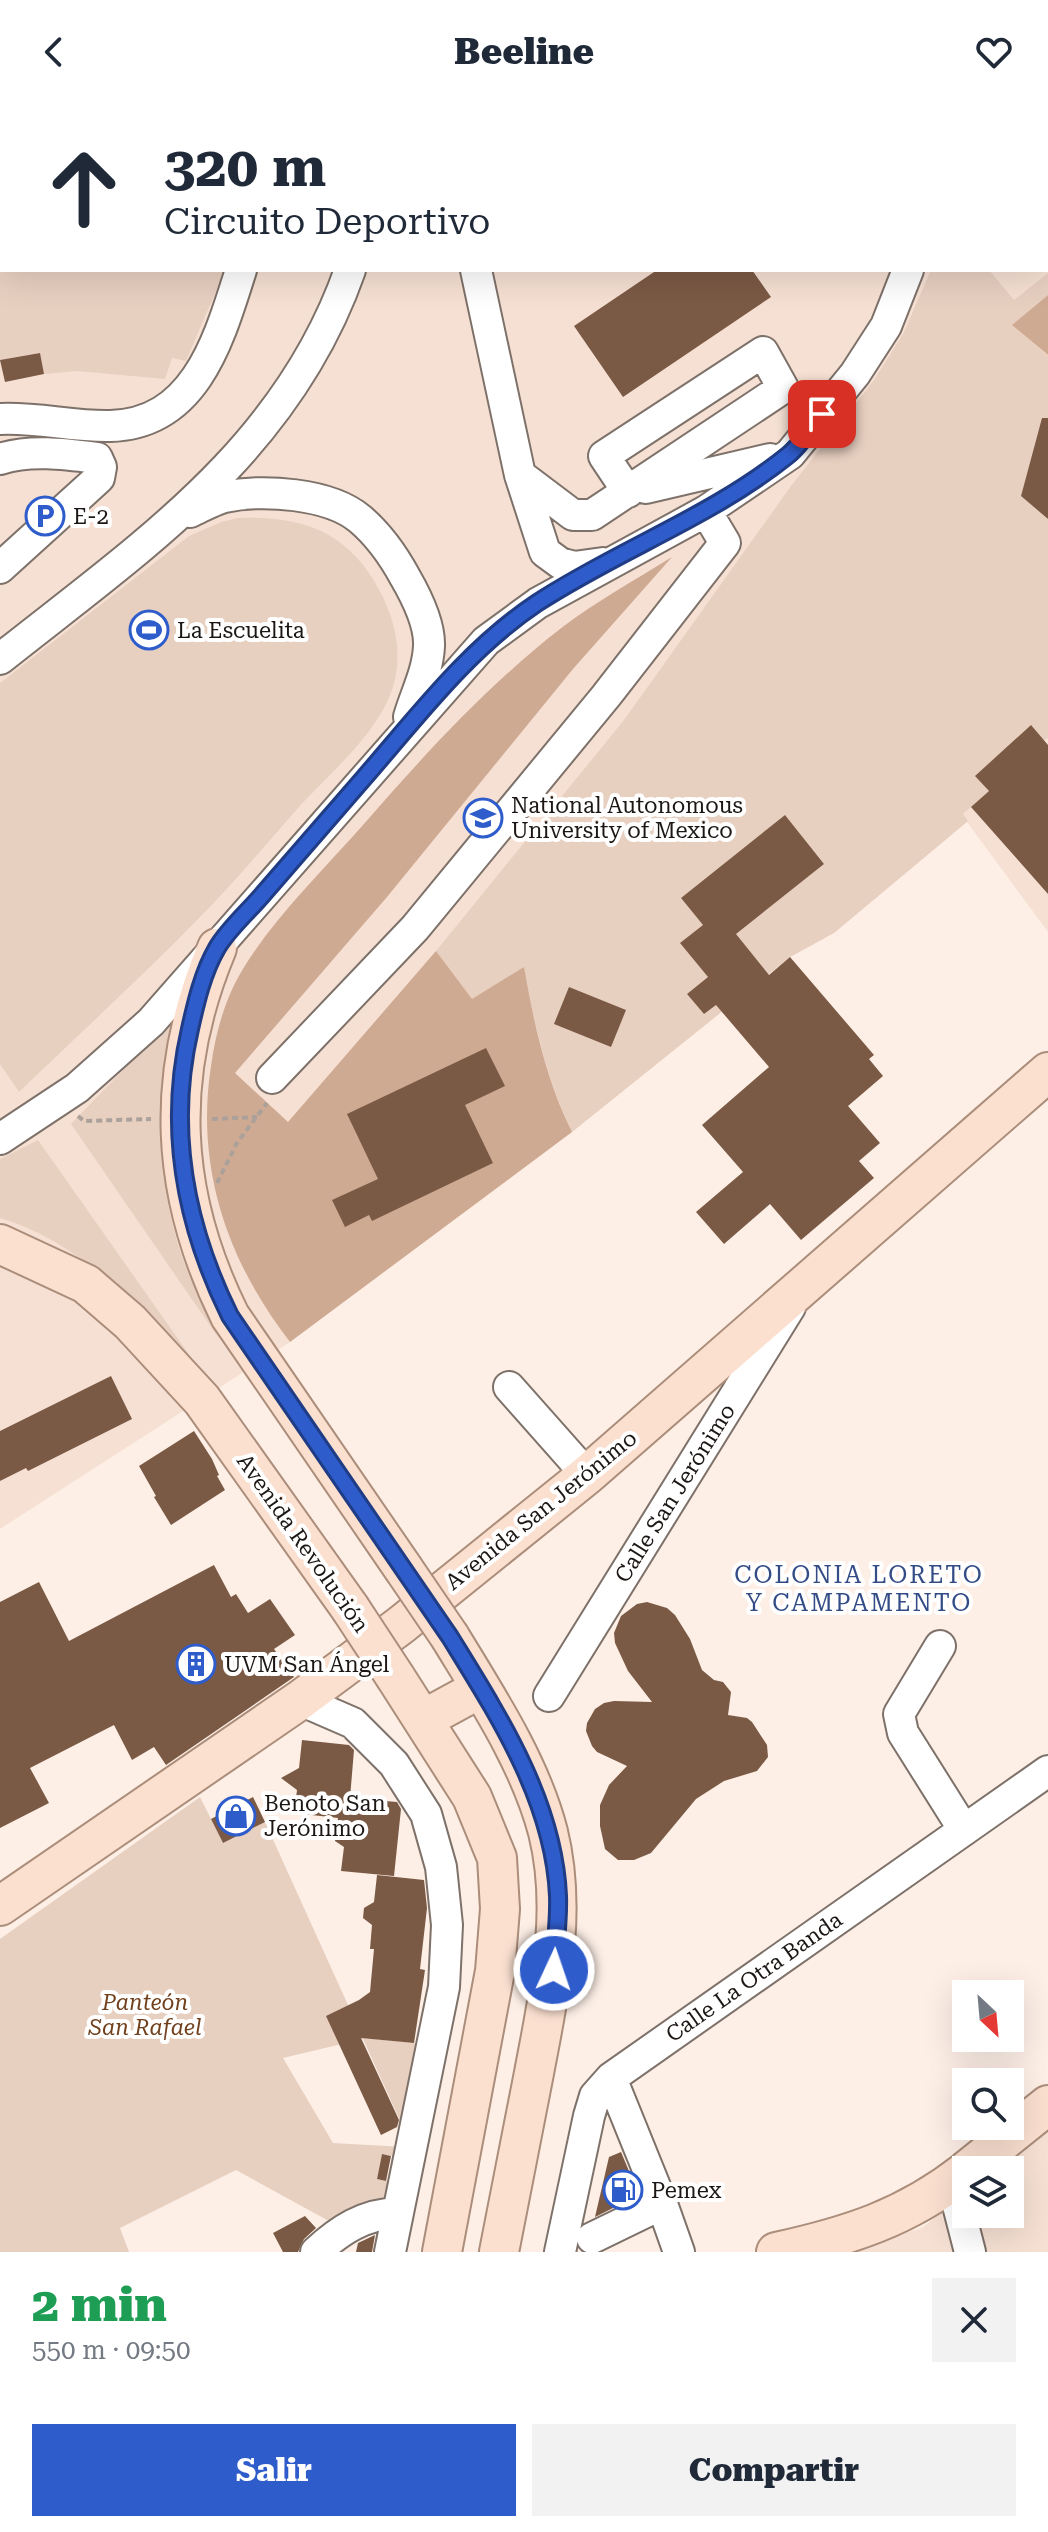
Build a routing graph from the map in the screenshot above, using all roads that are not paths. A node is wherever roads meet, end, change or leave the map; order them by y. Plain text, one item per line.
1 (240, 272) edge
2 (349, 272) edge
3 (476, 272) edge
4 (907, 272) edge
5 (0, 419) edge
6 (790, 454) junction
7 (0, 459) edge
8 (520, 475) junction
9 (628, 492) junction
10 (706, 511) junction
11 (179, 516) junction
12 (609, 563) junction
13 (0, 568) edge
14 (0, 659) edge
15 (405, 730) junction
16 (217, 948) junction
17 (1048, 1072) edge
18 (272, 1078) dead end
19 (0, 1139) edge
20 (0, 1244) edge
21 (801, 1289) junction
22 (509, 1387) dead end
23 (587, 1475) junction
24 (940, 1646) dead end
25 (481, 1688) junction
26 (549, 1696) dead end
27 (300, 1700) junction
28 (424, 1719) junction
29 (524, 1768) junction
30 (1048, 1771) edge
31 (472, 1797) junction
32 (964, 1830) junction
33 (0, 1906) edge
34 (611, 2078) junction
35 (1048, 2105) edge
36 (984, 2156) edge
37 (952, 2180) edge
38 (662, 2204) junction
39 (398, 2213) junction
40 (968, 2228) edge
41 (579, 2242) edge
42 (828, 2247) edge
43 (316, 2252) edge
44 (390, 2252) edge
45 (442, 2252) edge
46 (499, 2252) edge
47 (679, 2252) edge
48 (776, 2252) edge
49 (970, 2252) edge

1 - 5 street
2 - 11 street
3 - 8 street
4 - 6 street
6 - 9 street
6 - 10 street
7 - 13 street
8 - 9 street
8 - 12 street
9 - 9 street
10 - 12 street
10 - 18 street
11 - 14 street
11 - 15 street
12 - 15 street
15 - 16 street
16 - 19 street
16 - 25 main road, bridge
17 - 21 main road, Avenida San Jerónimo
20 - 28 main road, Avenida Revolución, bridge
21 - 23 main road, Avenida San Jerónimo
21 - 26 street, Calle San Jerónimo
22 - 23 street
23 - 27 main road, Avenida San Jerónimo
24 - 32 street
25 - 28 main road
25 - 29 main road
27 - 33 main road, Avenida San Jerónimo
27 - 39 street
28 - 31 main road, Avenida Revolución
29 - 31 main road
29 - 46 main road
30 - 32 street, Calle La Otra Banda
31 - 45 main road, Avenida Revolución
32 - 34 street, Calle La Otra Banda
34 - 38 street
34 - 41 street, Calle La Otra Banda
35 - 36 main road
37 - 42 main road
38 - 41 street
38 - 47 street
39 - 43 street
39 - 44 street
40 - 49 street
42 - 48 main road

